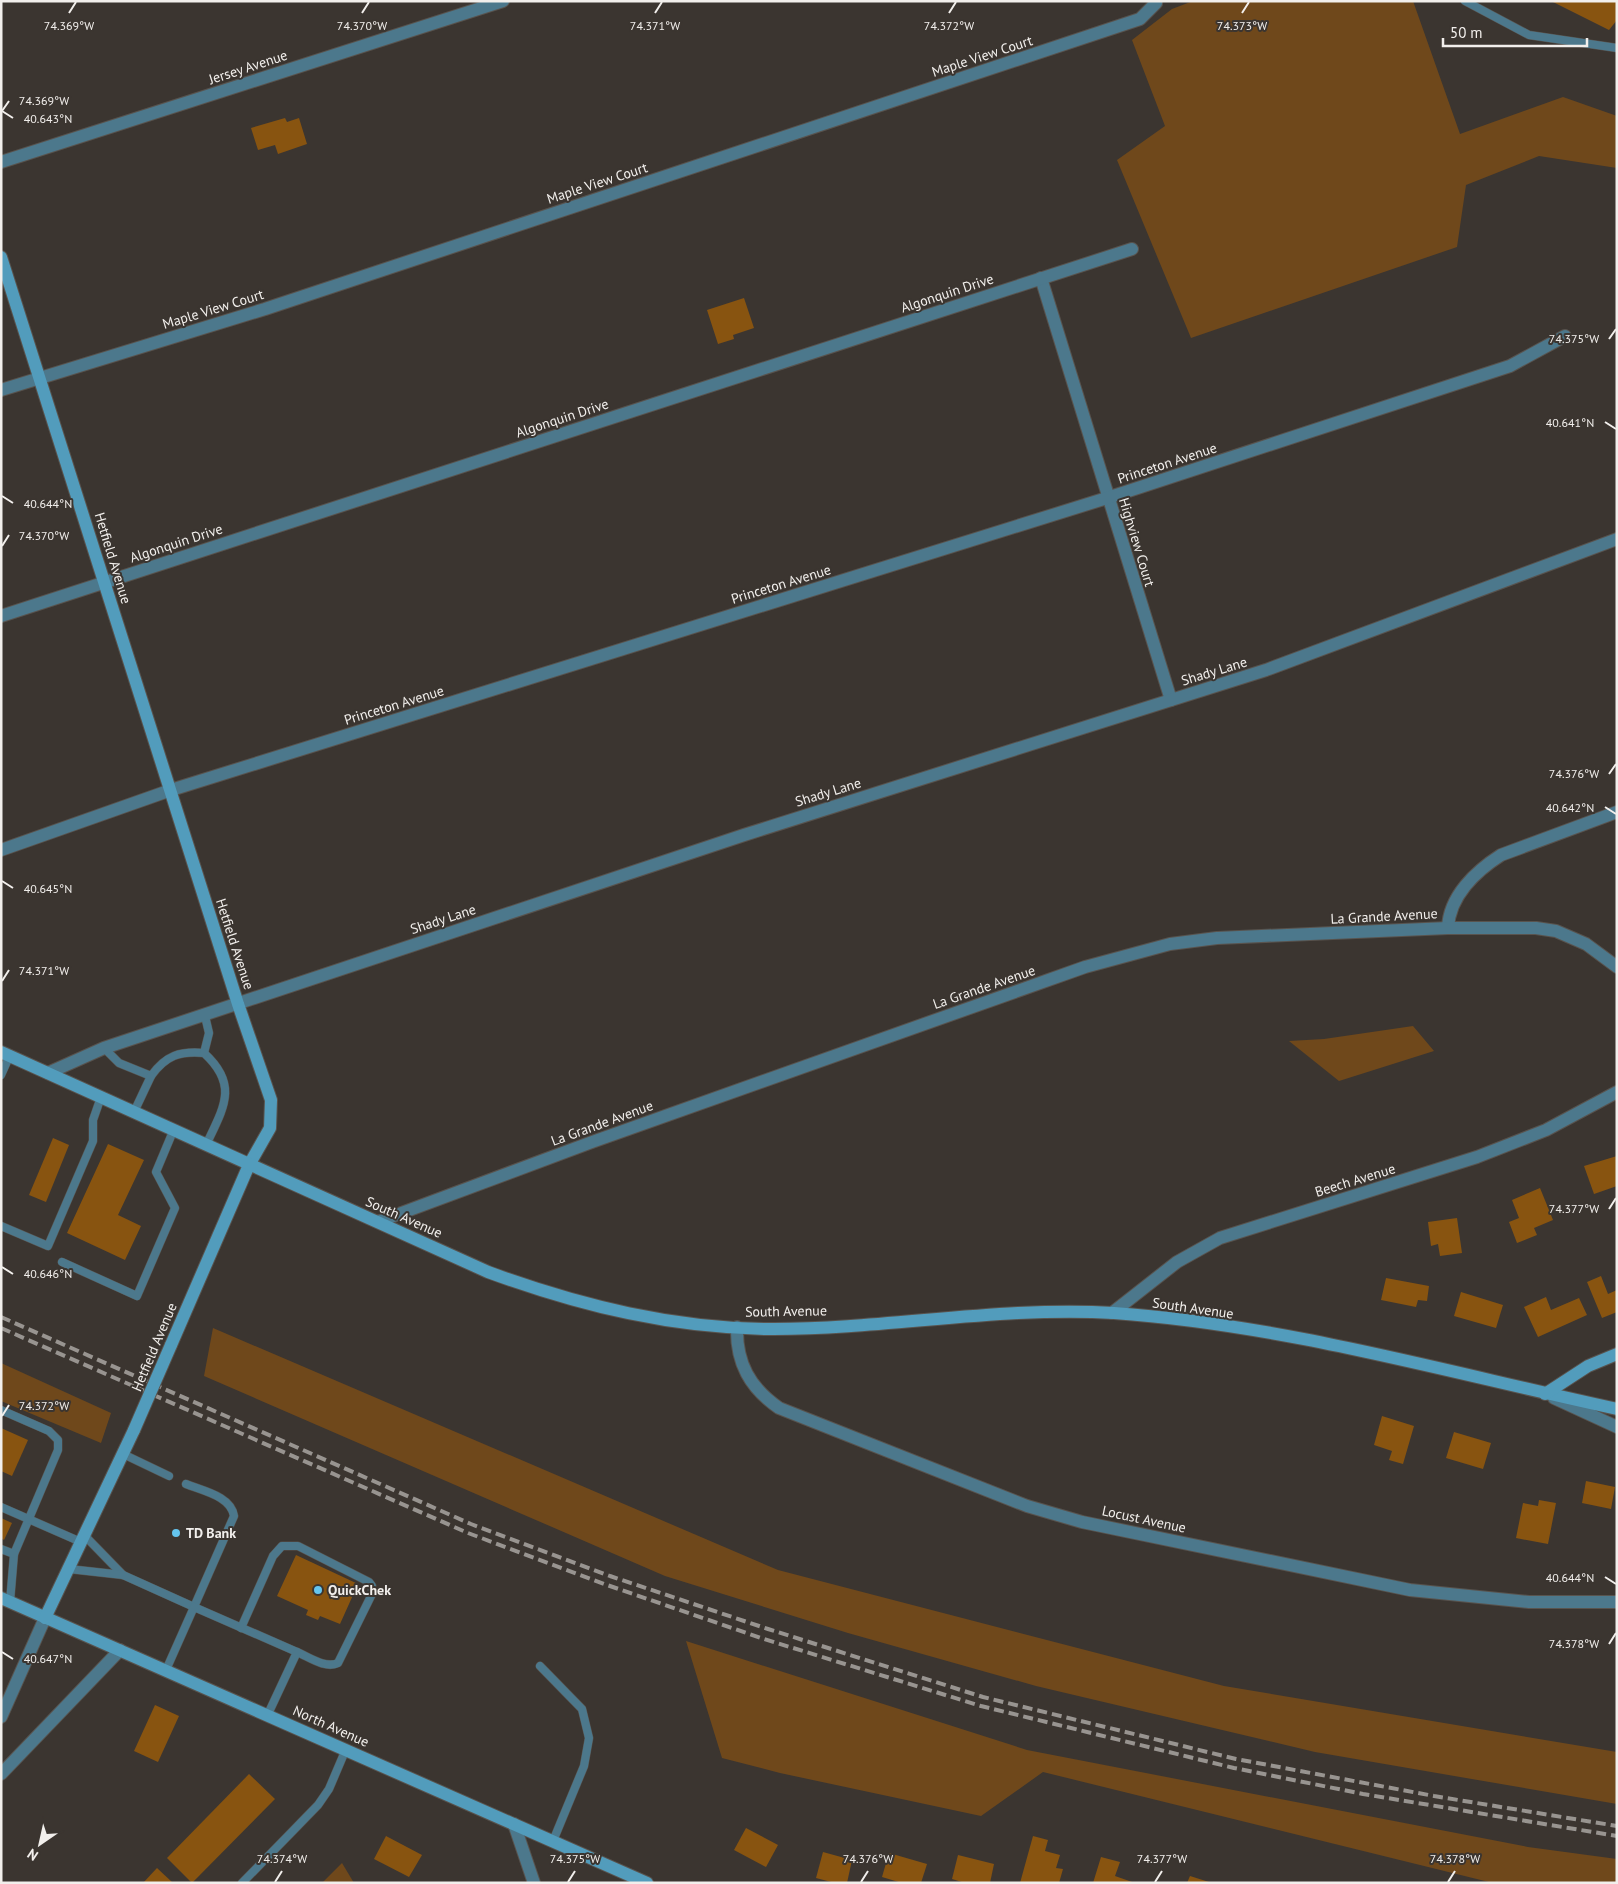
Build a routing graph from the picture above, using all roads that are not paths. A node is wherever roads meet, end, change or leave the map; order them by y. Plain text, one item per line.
1 (503, 1) edge
2 (1465, 1) edge
3 (1156, 2) edge
4 (1617, 48) edge
5 (1, 162) edge
6 (1132, 249) dead end
7 (1, 257) edge
8 (1041, 278) junction
9 (1565, 336) dead end
10 (41, 377) junction
11 (1, 390) edge
12 (1107, 498) junction
13 (1617, 539) edge
14 (105, 582) junction
15 (1, 616) edge
16 (1171, 700) junction
17 (171, 790) junction
18 (1617, 812) edge
19 (1, 850) edge
20 (1448, 928) junction
21 (1617, 967) edge
22 (238, 1004) junction
23 (205, 1016) junction
24 (104, 1048) junction
25 (204, 1052) junction
26 (6, 1054) edge
27 (48, 1073) junction
28 (1, 1074) edge
29 (152, 1076) junction
30 (1617, 1092) edge
31 (101, 1097) junction
32 (134, 1112) junction
33 (174, 1129) junction
34 (206, 1144) junction
35 (250, 1166) junction
36 (380, 1221) junction
37 (1, 1226) edge
38 (62, 1262) dead end
39 (1112, 1313) junction
40 (737, 1327) junction
41 (1617, 1354) edge
42 (1545, 1394) junction
43 (1617, 1409) edge
44 (1, 1410) edge
45 (1617, 1427) edge
46 (123, 1454) junction
47 (169, 1476) dead end
48 (186, 1484) dead end
49 (1, 1507) edge
50 (29, 1519) junction
51 (83, 1539) junction
52 (1, 1549) edge
53 (14, 1554) junction
54 (69, 1569) junction
55 (123, 1575) junction
56 (6, 1600) edge
57 (1617, 1602) edge
58 (194, 1607) junction
59 (45, 1618) junction
60 (241, 1628) junction
61 (120, 1650) junction
62 (297, 1652) junction
63 (540, 1666) dead end
64 (166, 1670) junction
65 (268, 1714) junction
66 (1, 1717) edge
67 (346, 1749) junction
68 (1, 1774) edge
69 (514, 1824) junction
70 (553, 1841) junction
71 (242, 1883) edge
72 (534, 1883) edge
73 (647, 1883) edge

1 - 5 street, Jersey Avenue
2 - 4 lane
3 - 10 street, Maple View Court
6 - 8 street, Algonquin Drive
7 - 10 main road, Hetfield Avenue
8 - 12 street, Highview Court
8 - 14 street, Algonquin Drive
9 - 12 street, Princeton Avenue
10 - 11 street, Maple View Court
10 - 14 main road, Hetfield Avenue
12 - 16 street, Highview Court
12 - 17 street, Princeton Avenue
13 - 16 street, Shady Lane
14 - 15 street, Algonquin Drive
14 - 17 main road, Hetfield Avenue
16 - 22 street, Shady Lane
17 - 19 street, Princeton Avenue
17 - 22 main road, Hetfield Avenue
18 - 20 street
20 - 21 street, La Grande Avenue
20 - 36 street, La Grande Avenue
22 - 23 street, Shady Lane
22 - 35 main road, Hetfield Avenue
23 - 24 street, Shady Lane
23 - 25 lane
24 - 27 street, Shady Lane
24 - 29 lane
25 - 29 lane
25 - 34 lane
26 - 27 main road, South Avenue
26 - 28 lane
27 - 31 main road, South Avenue
29 - 32 lane
30 - 39 street, Beech Avenue
31 - 32 main road, South Avenue
31 - 37 lane
32 - 33 main road, South Avenue
33 - 34 main road, South Avenue
33 - 38 lane
34 - 35 main road, South Avenue
35 - 36 main road, South Avenue
35 - 46 main road, Hetfield Avenue, bridge
36 - 40 main road, South Avenue
39 - 40 main road, South Avenue
39 - 42 main road, South Avenue
40 - 57 street, Locust Avenue
41 - 42 main road
42 - 43 main road, South Avenue
42 - 45 street
44 - 50 lane
46 - 47 lane
46 - 51 main road, Hetfield Avenue
48 - 58 lane
49 - 50 lane
50 - 51 lane
50 - 53 lane
51 - 54 main road, Hetfield Avenue
51 - 55 lane
52 - 53 lane
53 - 56 lane
54 - 55 lane
54 - 59 main road, Hetfield Avenue
55 - 58 lane
56 - 59 main road, North Avenue
58 - 60 lane
58 - 64 lane
59 - 61 main road, North Avenue
59 - 66 street
60 - 62 lane
60 - 62 lane
61 - 64 main road, North Avenue
61 - 68 street
62 - 65 lane
63 - 70 lane
64 - 65 main road, North Avenue
65 - 67 main road, North Avenue
67 - 69 main road, North Avenue
67 - 71 lane
69 - 70 main road, North Avenue
69 - 72 street
70 - 73 main road, North Avenue

